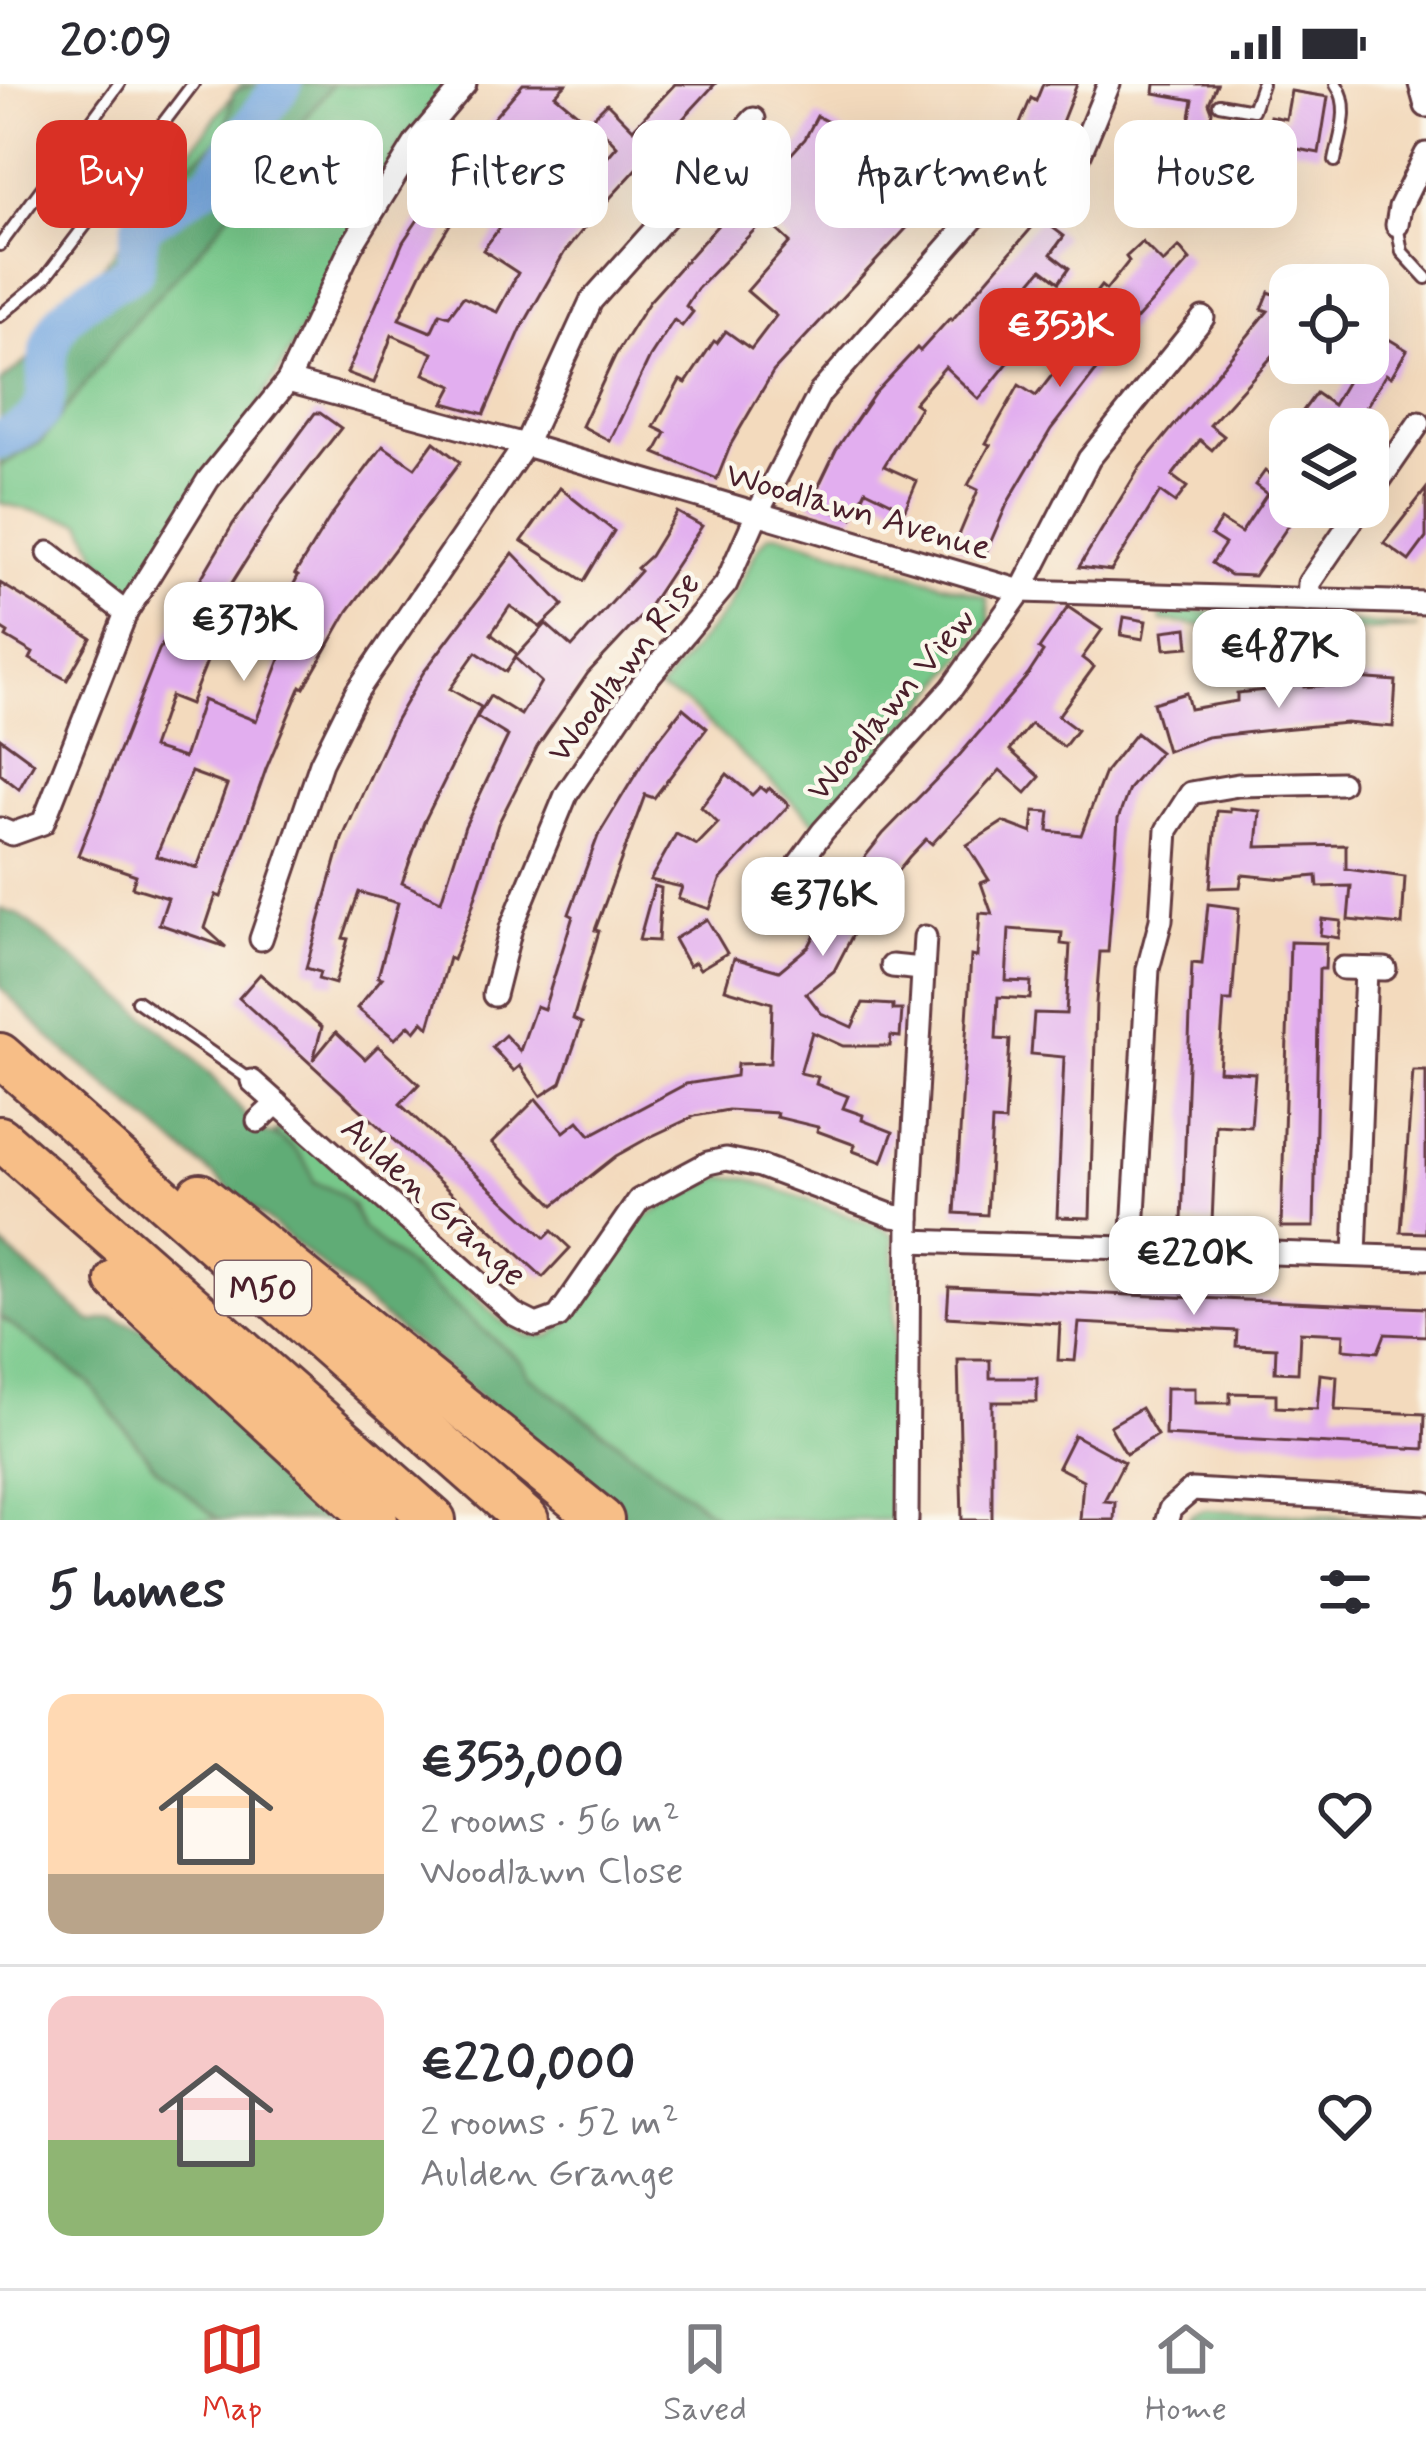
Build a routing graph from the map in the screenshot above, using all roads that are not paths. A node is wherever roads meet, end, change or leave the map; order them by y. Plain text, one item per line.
1 (119, 84) edge
2 (193, 84) edge
3 (465, 84) edge
4 (1109, 84) edge
5 (1262, 84) edge
6 (1336, 84) edge
7 (1420, 84) edge
8 (1219, 104) dead end
9 (1426, 106) edge
10 (754, 119) dead end
11 (1090, 130) edge
12 (1426, 154) edge
13 (1335, 161) dead end
14 (1396, 225) joint
15 (965, 228) edge
16 (0, 245) edge
17 (1426, 278) edge
18 (0, 316) edge
19 (1203, 318) dead end
20 (287, 381) junction
21 (1419, 423) dead end
22 (525, 445) junction
23 (1389, 467) edge
24 (757, 514) junction
25 (1347, 528) edge
26 (50, 553) dead end
27 (1021, 591) junction
28 (1308, 600) junction
29 (1426, 603) edge
30 (126, 613) junction
31 (1341, 783) dead end
32 (0, 830) edge
33 (762, 914) dead end
34 (925, 937) dead end
35 (261, 939) dead end
36 (892, 966) dead end
37 (922, 968) junction
38 (1365, 969) dead end
39 (494, 995) dead end
40 (137, 1001) dead end
41 (0, 1055) edge
42 (252, 1081) joint
43 (277, 1103) junction
44 (258, 1121) dead end
45 (80, 1126) junction
46 (11, 1148) edge
47 (910, 1229) junction
48 (1132, 1249) junction
49 (1355, 1255) junction
50 (1426, 1258) edge
51 (1426, 1502) edge
52 (376, 1520) edge
53 (434, 1520) edge
54 (527, 1520) edge
55 (602, 1520) edge
56 (907, 1520) edge
57 (1167, 1520) edge

1 - 16 lane
2 - 18 lane
3 - 20 street
4 - 11 street
5 - 8 lane
6 - 13 lane
7 - 9 street
10 - 22 street
12 - 14 street
14 - 17 lane
15 - 24 street, Woodlawn Rise
19 - 27 street, Woodlawn View
20 - 22 street, Woodlawn Avenue
20 - 30 street
21 - 23 street
22 - 24 street, Woodlawn Avenue
22 - 35 street
24 - 27 street, Woodlawn Avenue
24 - 39 street, Woodlawn Rise
25 - 28 street
26 - 30 street
27 - 28 street, Woodlawn Avenue
27 - 33 street, Woodlawn View
28 - 29 street, Woodlawn Avenue
30 - 32 street
31 - 48 street
34 - 37 street
36 - 37 street
37 - 47 street
38 - 49 street
40 - 42 lane
41 - 45 highway, M50
42 - 43 street, Aulden Grange
43 - 44 street
43 - 47 street, Aulden Grange
45 - 54 highway, M50
45 - 55 highway
46 - 52 highway
46 - 53 highway, M50
47 - 48 street, Aulden Grange
47 - 56 street
48 - 49 street, Aulden Grange
49 - 50 street, Aulden Grange
51 - 57 street

